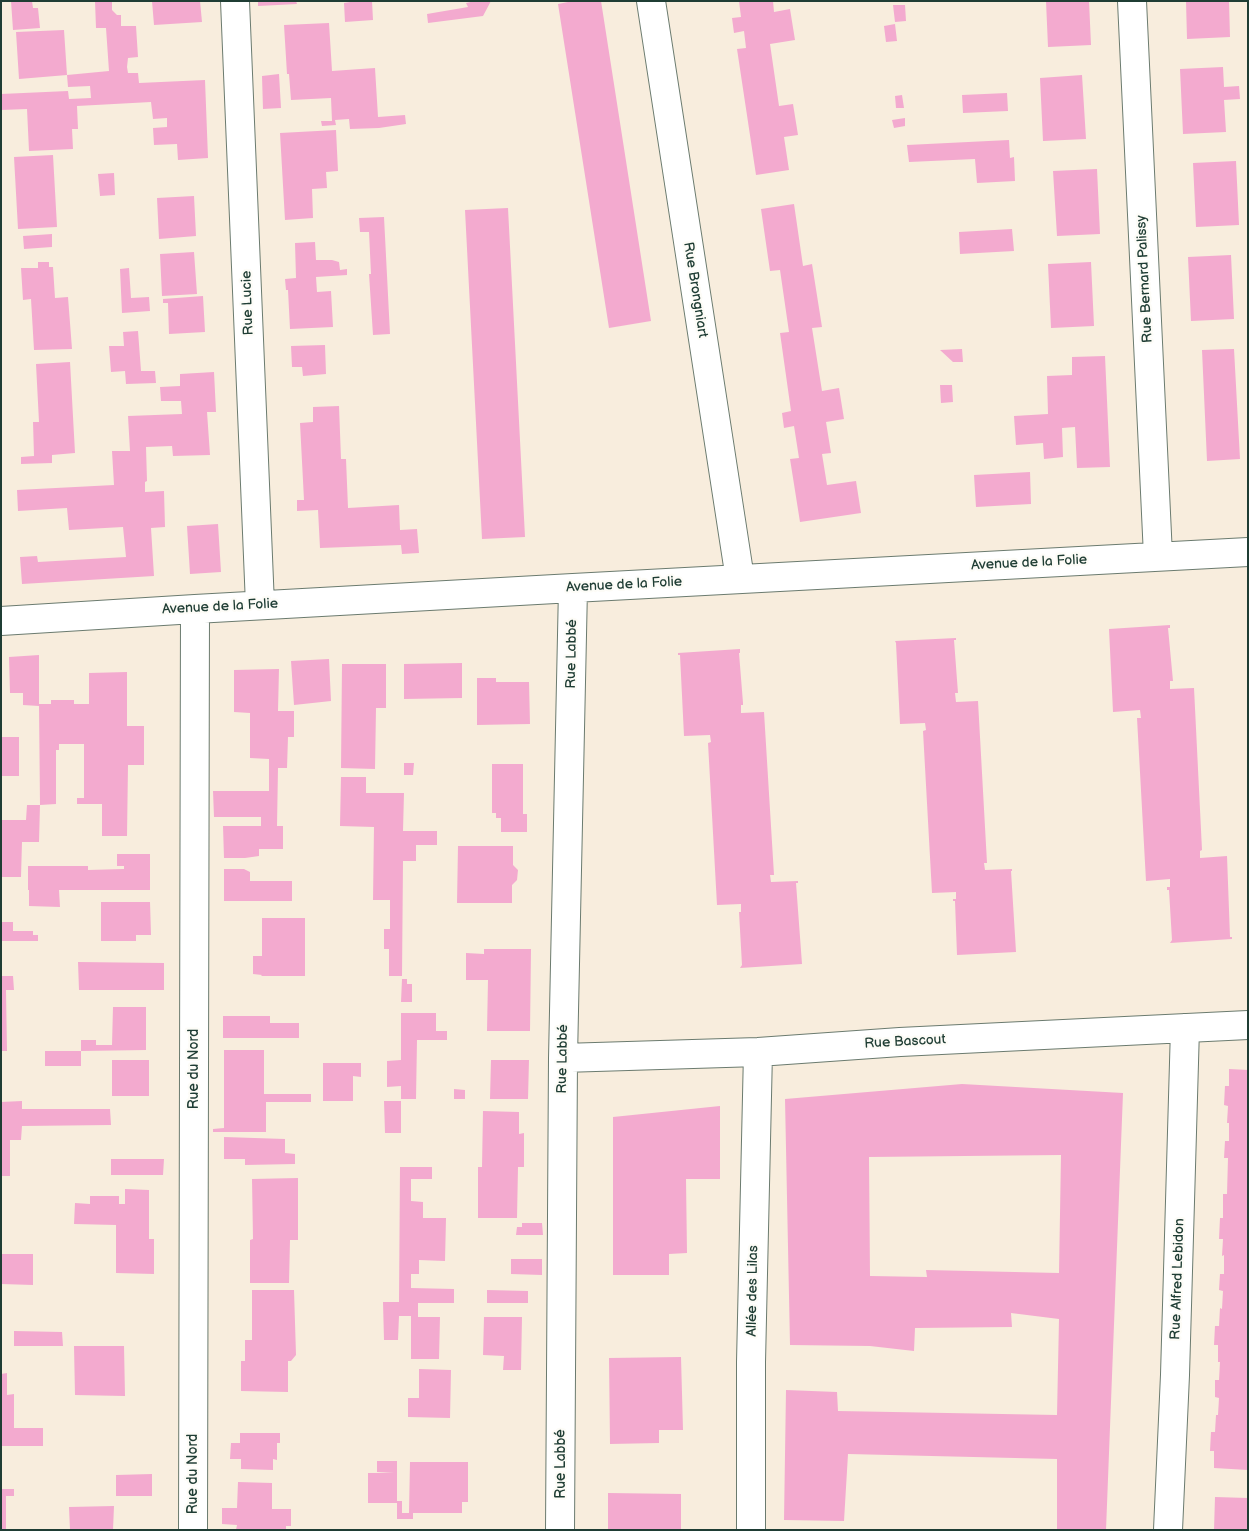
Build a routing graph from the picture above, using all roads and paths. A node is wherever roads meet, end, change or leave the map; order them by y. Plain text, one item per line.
1 (235, 1) edge
2 (652, 1) edge
3 (1132, 1) edge
4 (1248, 552) edge
5 (1158, 556) junction
6 (740, 579) junction
7 (574, 588) junction
8 (260, 605) junction
9 (195, 609) junction
10 (1, 621) edge
11 (1248, 1025) edge
12 (1185, 1028) junction
13 (758, 1052) junction
14 (563, 1058) junction
15 (192, 1530) edge
16 (560, 1530) edge
17 (751, 1530) edge
18 (1168, 1530) edge

1 - 8 street, Rue Lucie
2 - 6 street, Rue Brongniart
3 - 5 street, Rue Bernard Palissy
4 - 5 street, Avenue de la Folie
5 - 6 street, Avenue de la Folie
6 - 7 street, Avenue de la Folie
7 - 8 street, Avenue de la Folie
7 - 14 street, Rue Labbé
8 - 9 street, Avenue de la Folie
9 - 10 street, Avenue de la Folie
9 - 15 street, Rue du Nord
11 - 12 street, Rue Bascout
12 - 13 street, Rue Bascout
12 - 18 street, Rue Alfred Lebidon
13 - 14 street, Rue Bascout
13 - 17 street, Allée des Lilas
14 - 16 street, Rue Labbé

